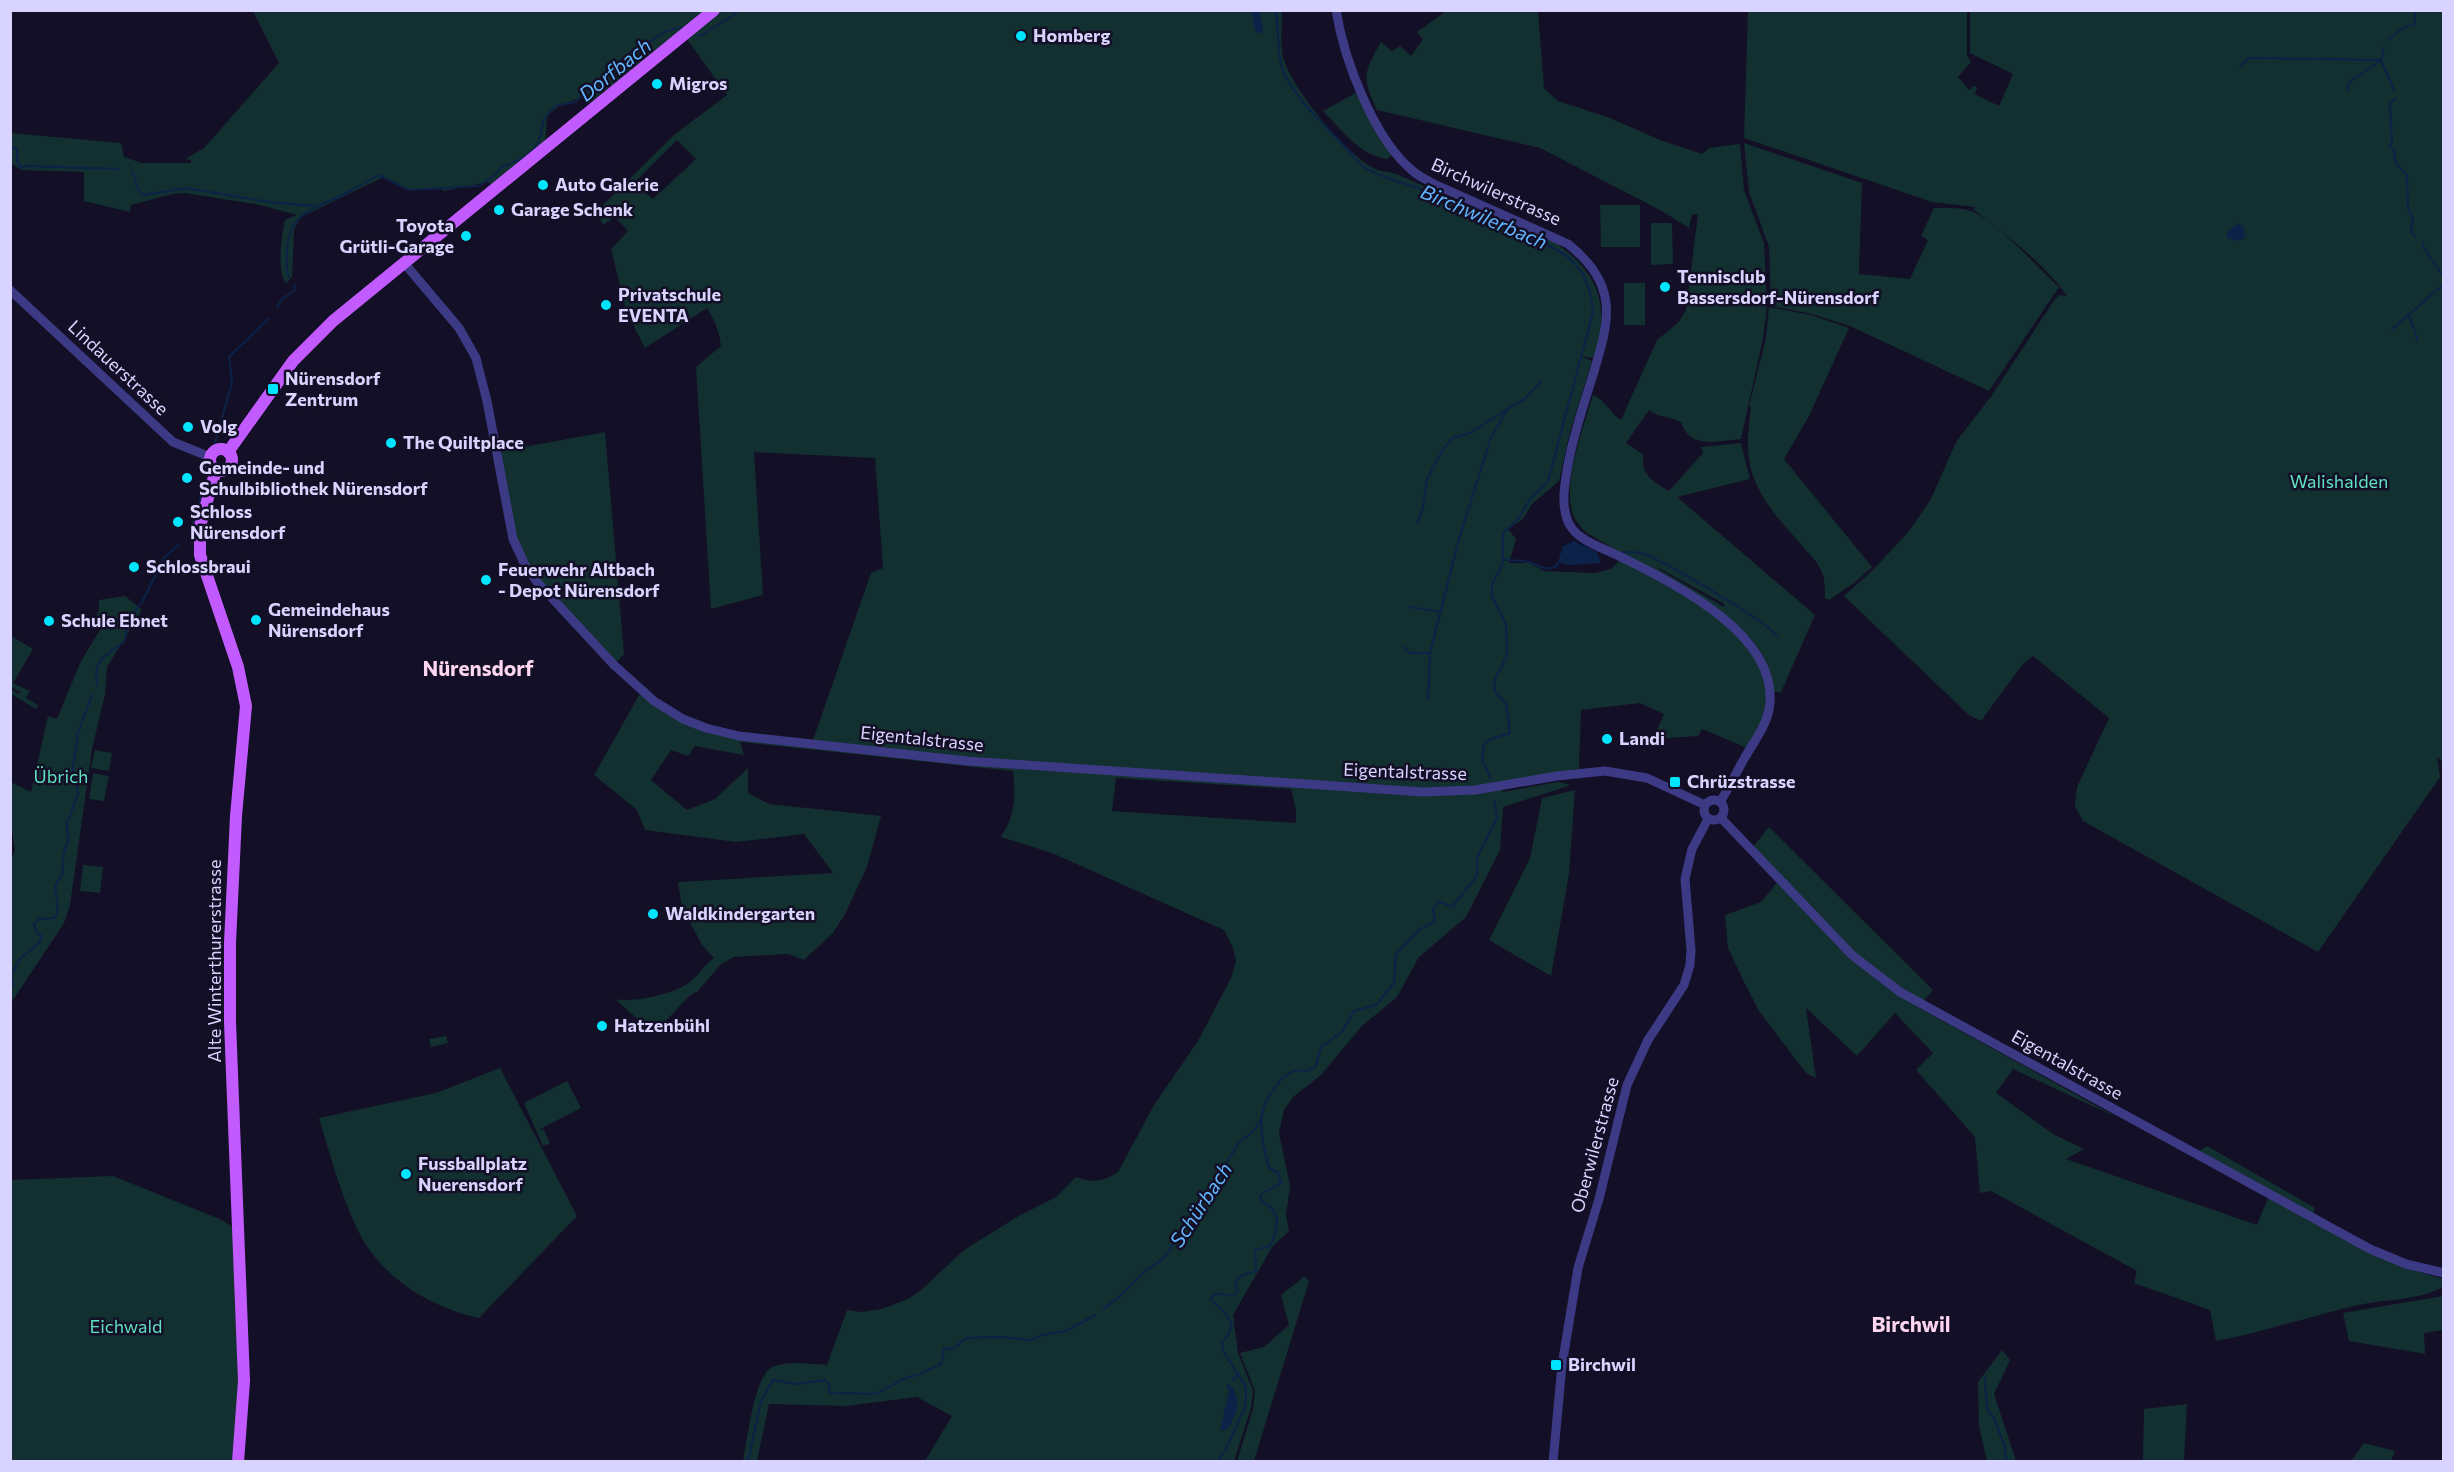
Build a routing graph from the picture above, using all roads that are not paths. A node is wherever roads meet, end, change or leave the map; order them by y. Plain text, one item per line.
1 (714, 10) edge
2 (1336, 10) edge
3 (405, 264) junction
4 (10, 290) edge
5 (228, 452) junction
6 (210, 457) junction
7 (216, 470) junction
8 (1720, 802) junction
9 (1705, 805) junction
10 (1721, 818) junction
11 (1708, 819) junction
12 (2444, 1274) edge
13 (238, 1461) edge
14 (1553, 1461) edge

1 - 3 main road
2 - 8 street, Birchwilerstrasse
3 - 5 main road
3 - 9 street, Eigentalstrasse
4 - 6 street, Lindauerstrasse
5 - 6 main road
5 - 7 main road
6 - 7 main road
7 - 13 main road, Alte Winterthurerstrasse
8 - 9 street
8 - 10 street
9 - 11 street
10 - 11 street
10 - 12 street, Eigentalstrasse
11 - 14 street, Oberwilerstrasse

